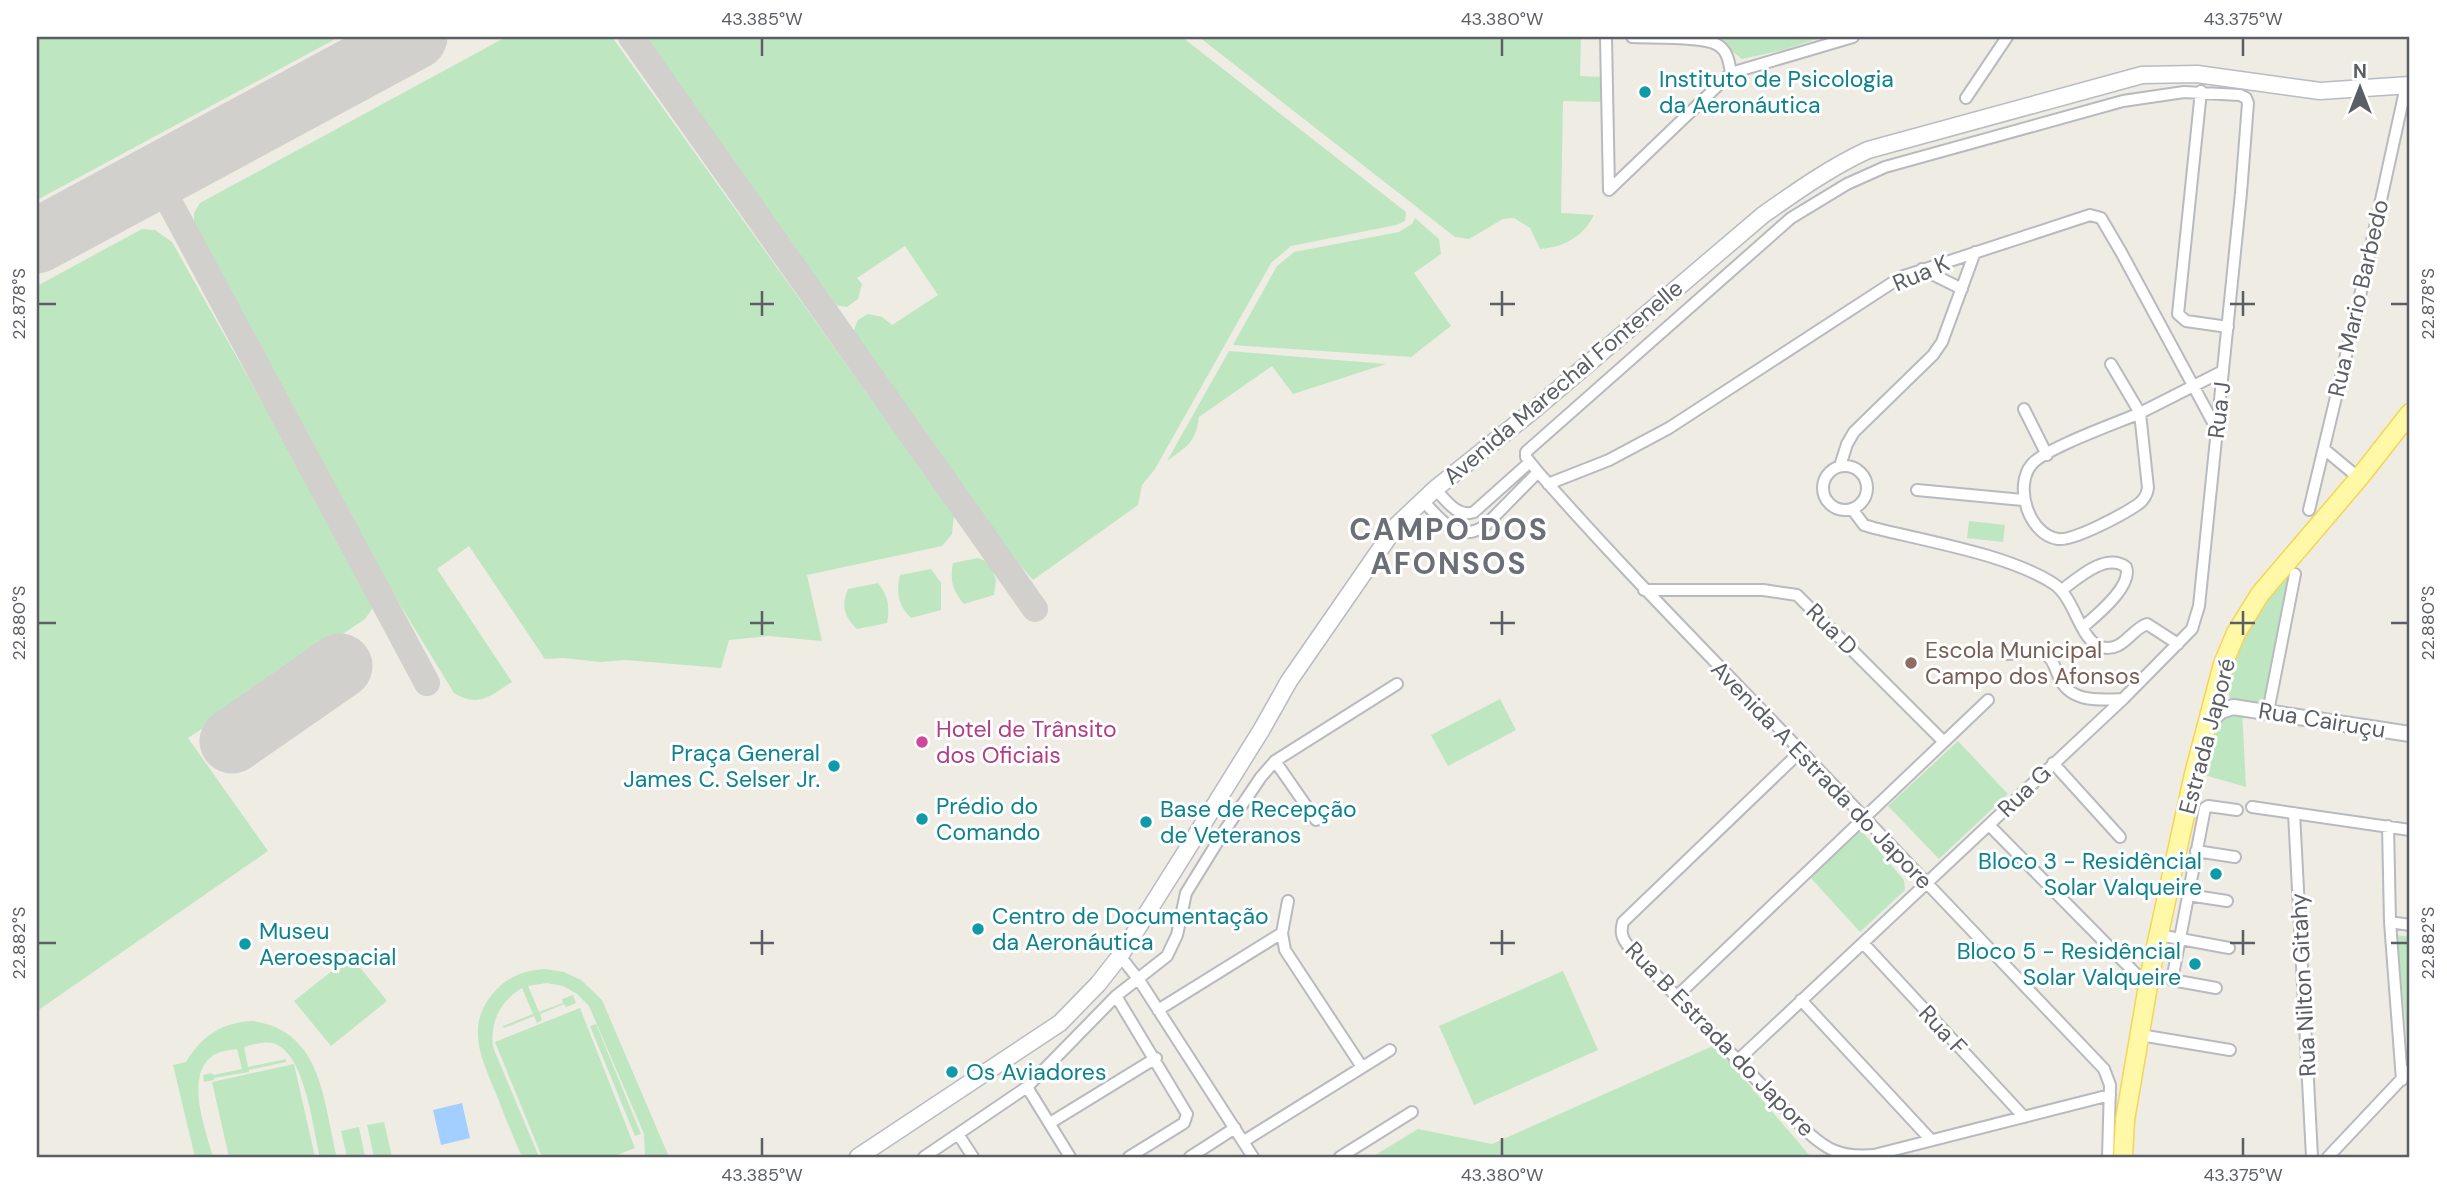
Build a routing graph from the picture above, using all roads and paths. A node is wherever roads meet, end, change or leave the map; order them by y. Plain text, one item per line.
1 (1606, 37) edge
2 (1632, 37) edge
3 (1853, 37) edge
4 (2007, 37) edge
5 (1731, 73) junction
6 (2408, 86) edge
7 (2201, 92) junction
8 (1966, 98) dead end
9 (1975, 252) junction
10 (1922, 269) junction
11 (1962, 289) junction
12 (2228, 327) junction
13 (2111, 364) dead end
14 (2223, 371) junction
15 (2194, 386) junction
16 (2024, 409) dead end
17 (2140, 413) junction
18 (2410, 413) edge
19 (2216, 428) junction
20 (2324, 449) junction
21 (2047, 455) junction
22 (1528, 460) junction
23 (1840, 466) junction
24 (1538, 472) junction
25 (2359, 478) junction
26 (1505, 483) junction
27 (1548, 484) junction
28 (1435, 489) junction
29 (1917, 490) dead end
30 (1516, 495) junction
31 (2023, 500) junction
32 (1423, 501) junction
33 (1852, 509) junction
34 (2309, 510) dead end
35 (1467, 515) junction
36 (1468, 533) junction
37 (2295, 574) dead end
38 (1644, 590) junction
39 (2062, 590) junction
40 (2083, 627) junction
41 (2178, 644) junction
42 (2006, 654) dead end
43 (2219, 674) junction
44 (1397, 684) dead end
45 (2123, 699) junction
46 (1988, 700) dead end
47 (2233, 707) junction
48 (2269, 712) junction
49 (2207, 724) junction
50 (2410, 734) edge
51 (1944, 742) junction
52 (1801, 751) junction
53 (1275, 761) junction
54 (2053, 763) junction
55 (2252, 807) dead end
56 (2237, 810) dead end
57 (2294, 813) junction
58 (1864, 818) junction
59 (1316, 820) dead end
60 (1989, 825) junction
61 (2388, 826) junction
62 (2410, 830) edge
63 (2120, 837) dead end
64 (2196, 851) junction
65 (2235, 856) dead end
66 (1927, 885) junction
67 (2188, 895) junction
68 (1288, 901) dead end
69 (2227, 901) dead end
70 (2390, 922) junction
71 (2410, 925) edge
72 (1282, 933) junction
73 (2159, 935) junction
74 (2179, 939) junction
75 (1863, 943) junction
76 (2229, 948) dead end
77 (1120, 956) junction
78 (2135, 974) dead end
79 (1139, 980) junction
80 (2216, 988) dead end
81 (1116, 996) junction
82 (1677, 996) junction
83 (1801, 999) junction
84 (1158, 1010) junction
85 (2140, 1035) junction
86 (2230, 1050) dead end
87 (1390, 1051) dead end
88 (1156, 1058) junction
89 (1737, 1060) junction
90 (1362, 1068) junction
91 (2410, 1070) edge
92 (2402, 1080) junction
93 (1027, 1087) junction
94 (2110, 1095) junction
95 (1412, 1112) dead end
96 (2024, 1117) junction
97 (1050, 1123) junction
98 (1235, 1128) junction
99 (958, 1134) junction
100 (1931, 1140) junction
101 (1244, 1141) junction
102 (859, 1157) edge
103 (924, 1157) edge
104 (973, 1157) edge
105 (1070, 1157) edge
106 (1129, 1157) edge
107 (1190, 1157) edge
108 (1253, 1157) edge
109 (1340, 1157) edge
110 (2108, 1157) edge
111 (2123, 1157) edge
112 (2312, 1157) edge
113 (2328, 1157) edge

1 - 5 street
2 - 5 street
3 - 5 street
4 - 8 street
6 - 20 street, Rua Mario Barbedo
6 - 28 main road, Avenida Marechal Fontenelle
7 - 12 street, Rua J
7 - 12 street
7 - 22 street
9 - 10 street, Rua K
9 - 11 street
9 - 15 street, Rua K
10 - 11 street
10 - 27 street, Rua K
11 - 23 street
12 - 14 street, Rua J
13 - 17 street
14 - 15 street
14 - 19 street, Rua J
15 - 17 street
15 - 19 street, Rua K
16 - 21 street
17 - 21 street
17 - 31 street
18 - 25 main road, Estrada Japoré
19 - 41 street, Rua J
20 - 25 street
20 - 34 street, Rua Mario Barbedo
21 - 31 street
22 - 24 street, Avenida A Estrada do Japore
22 - 26 street
23 - 33 street
23 - 33 street
24 - 27 street, Avenida A Estrada do Japore
24 - 30 street
25 - 43 main road, Estrada Japoré
26 - 30 street
26 - 35 street
27 - 38 street, Avenida A Estrada do Japore
28 - 32 main road, Avenida Marechal Fontenelle
28 - 35 street
29 - 31 street
30 - 36 street
32 - 36 street
32 - 77 main road, Avenida Marechal Fontenelle
33 - 39 street
35 - 36 street
37 - 48 street
38 - 51 street, Rua D
38 - 52 street, Avenida A Estrada do Japore
39 - 40 street
39 - 40 street
40 - 41 street
41 - 45 street, Rua J
42 - 45 street
43 - 47 street, Rua Cairuçu
43 - 49 main road, Estrada Japoré
44 - 53 street
45 - 54 street, Rua G
46 - 51 street
47 - 48 street, Rua Cairuçu
47 - 49 street, Rua Cairuçu
48 - 50 street, Rua Cairuçu
49 - 73 main road, Estrada Japoré
51 - 58 street
52 - 58 street, Avenida A Estrada do Japore
52 - 82 street, Rua B Estrada do Japore
53 - 59 street
53 - 79 street
54 - 60 street, Rua G
54 - 63 street
55 - 57 street
56 - 64 street
57 - 61 street
57 - 112 street, Rua Nilton Gitahy
58 - 66 street, Avenida A Estrada do Japore
58 - 82 street
60 - 66 street, Rua G
60 - 78 street
61 - 62 street
61 - 70 street
64 - 65 street
64 - 67 street
66 - 75 street, Rua G
66 - 94 street, Avenida A Estrada do Japore
67 - 69 street
67 - 74 street
68 - 72 street
70 - 71 street
70 - 92 street
72 - 84 street
72 - 90 street
73 - 74 street
73 - 85 main road, Estrada Japoré
74 - 76 street
74 - 80 street
75 - 83 street, Rua G
75 - 96 street, Rua F
77 - 79 street
77 - 102 main road, Avenida Marechal Fontenelle
79 - 81 street
79 - 84 street
81 - 88 street
81 - 93 street
82 - 89 street, Rua B Estrada do Japore
83 - 89 street, Rua G
83 - 100 street
84 - 98 street
85 - 86 street
85 - 111 main road, Estrada Japoré
87 - 90 street
88 - 97 street
88 - 106 street
89 - 100 street, Rua B Estrada do Japore
90 - 101 street
91 - 92 street
92 - 113 street
93 - 97 street
93 - 99 street
94 - 96 street, Rua B Estrada do Japore
94 - 110 street
95 - 109 street
96 - 100 street, Rua B Estrada do Japore
97 - 105 street
98 - 101 street
98 - 107 street
99 - 103 street
99 - 104 street
101 - 108 street

